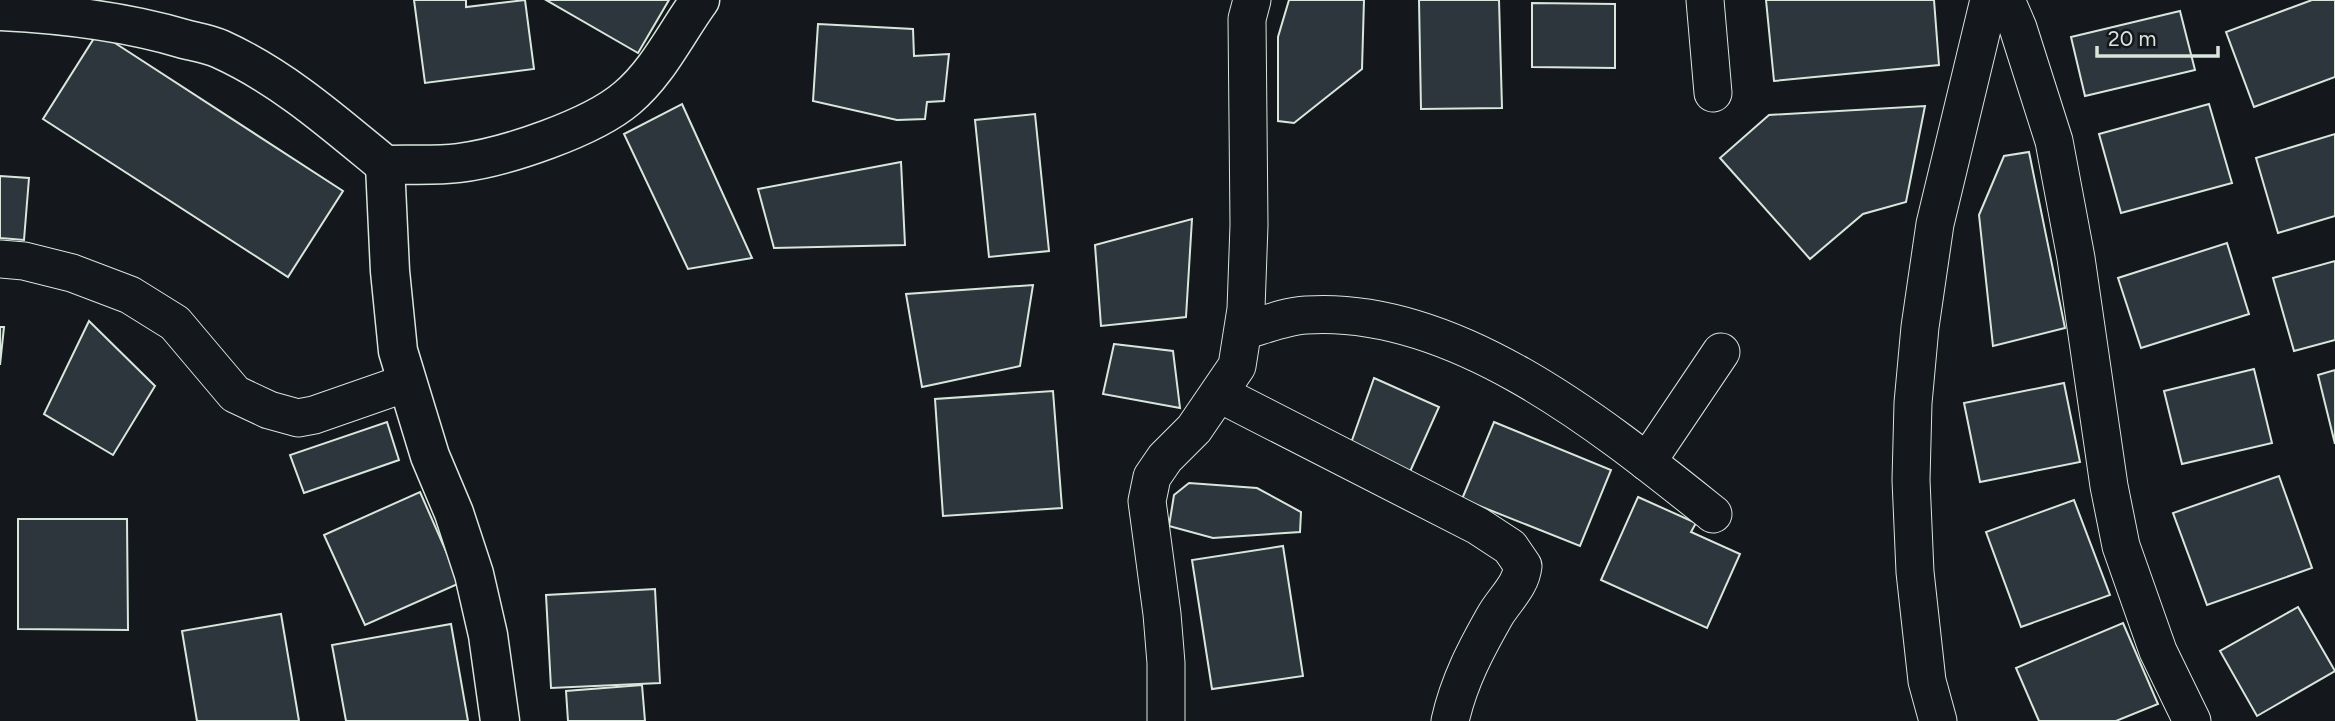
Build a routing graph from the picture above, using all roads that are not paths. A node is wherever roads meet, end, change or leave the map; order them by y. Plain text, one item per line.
1 (700, 0) edge
2 (1252, 0) edge
3 (1705, 0) edge
4 (1989, 0) edge
5 (2006, 0) edge
6 (0, 11) edge
7 (1713, 93) dead end
8 (385, 165) junction
9 (0, 259) edge
10 (1244, 331) junction
11 (1721, 352) dead end
12 (407, 383) junction
13 (1220, 394) junction
14 (1647, 462) junction
15 (1713, 514) dead end
16 (500, 721) edge
17 (1166, 721) edge
18 (1450, 721) edge
19 (1938, 721) edge
20 (2192, 721) edge

1 - 8 street
2 - 10 street
3 - 7 street
4 - 19 street
5 - 20 street
6 - 8 street
8 - 12 street
9 - 12 street
10 - 13 street
10 - 14 street
11 - 14 street
12 - 16 street
13 - 17 street
13 - 18 street
14 - 15 street

